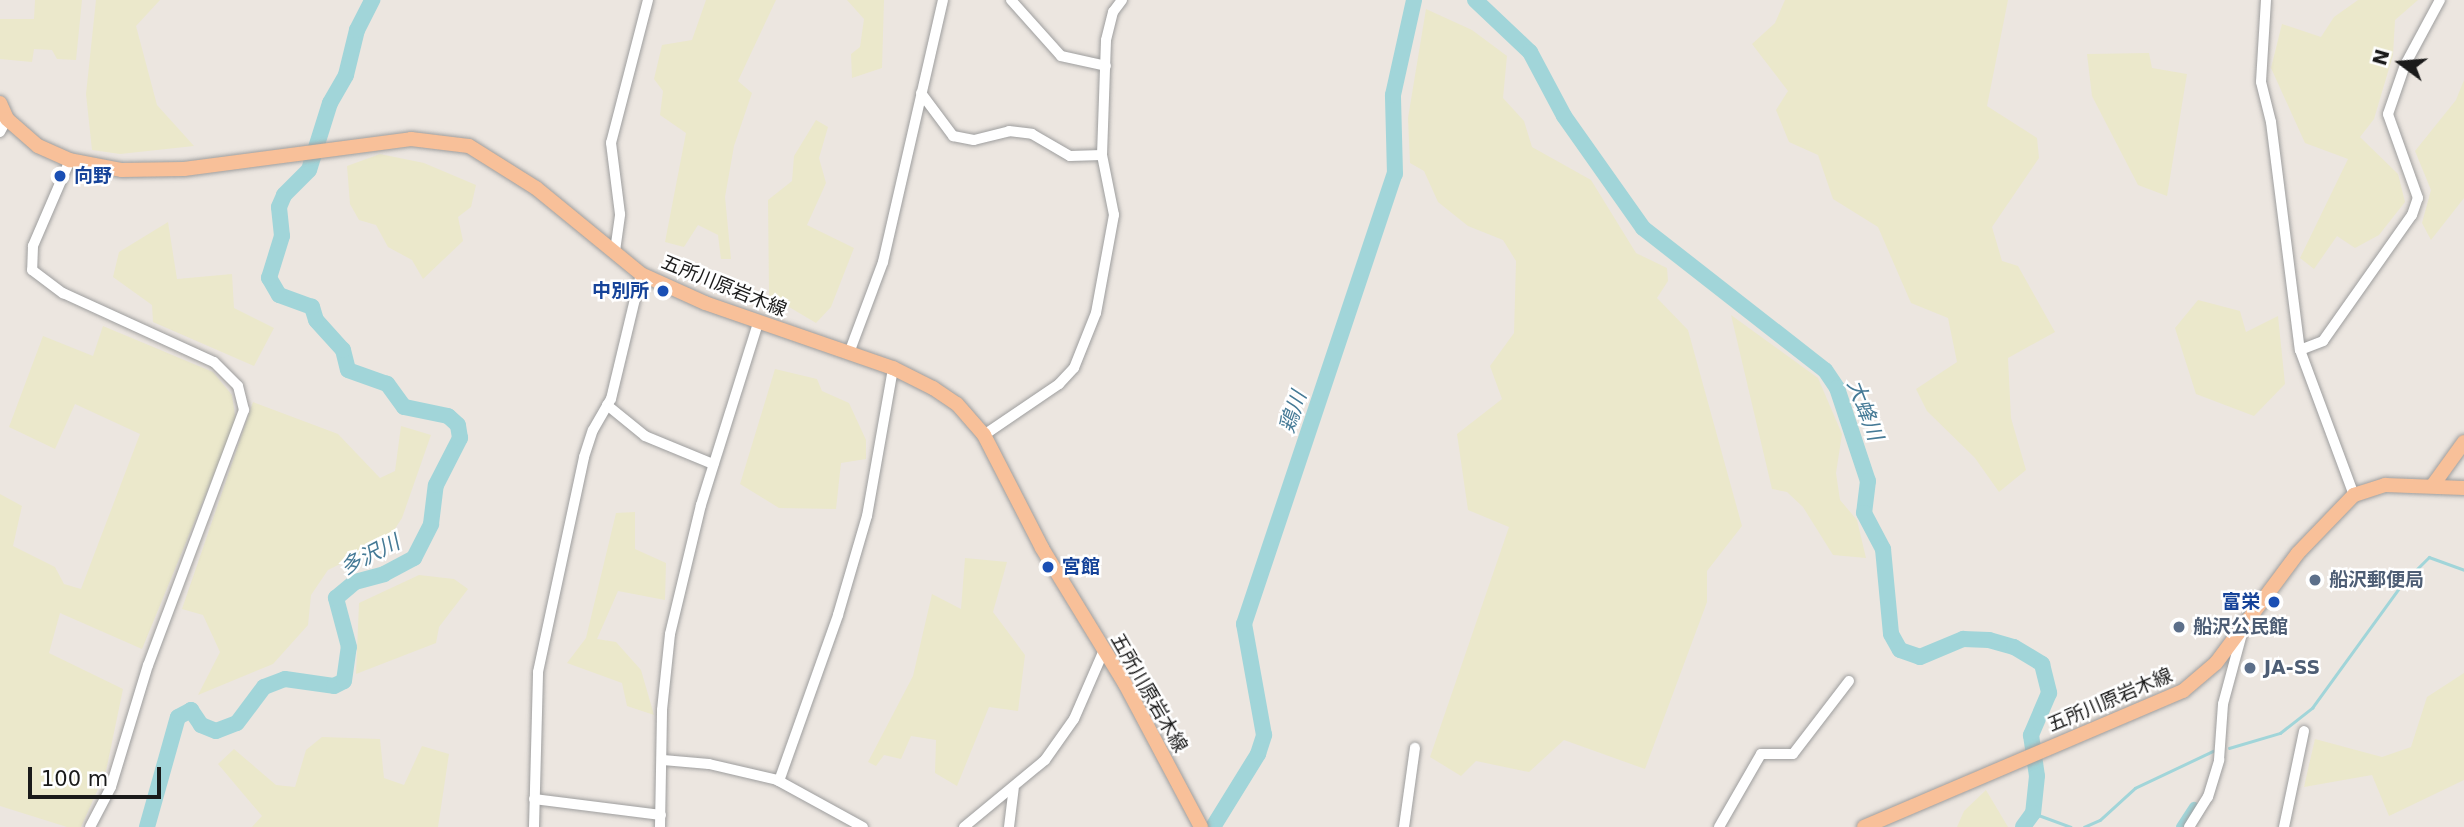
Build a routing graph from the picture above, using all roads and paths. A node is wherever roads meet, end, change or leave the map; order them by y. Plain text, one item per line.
1 (648, 0) edge
2 (943, 0) edge
3 (1012, 0) edge
4 (1122, 0) edge
5 (2266, 0) edge
6 (2440, 0) edge
7 (1106, 66) junction
8 (921, 93) junction
9 (0, 103) edge
10 (4, 126) edge
11 (1102, 155) junction
12 (70, 160) junction
13 (615, 251) junction
14 (641, 274) junction
15 (758, 323) junction
16 (2300, 350) junction
17 (849, 353) junction
18 (893, 368) junction
19 (607, 405) junction
20 (984, 435) junction
21 (2464, 442) edge
22 (713, 464) junction
23 (2433, 485) junction
24 (2464, 488) edge
25 (2354, 495) junction
26 (2243, 629) junction
27 (1104, 650) junction
28 (1849, 681) dead end
29 (2304, 731) dead end
30 (1415, 748) dead end
31 (663, 760) junction
32 (779, 781) junction
33 (1014, 788) junction
34 (534, 799) junction
35 (661, 815) junction
36 (1200, 826) edge
37 (90, 827) edge
38 (534, 827) edge
39 (660, 827) edge
40 (863, 827) edge
41 (964, 827) edge
42 (1009, 827) edge
43 (1404, 827) edge
44 (1719, 827) edge
45 (1864, 827) edge
46 (2189, 827) edge
47 (2284, 827) edge

1 - 13 street
2 - 8 street
3 - 7 street
4 - 7 street
5 - 16 street
6 - 16 street
7 - 11 street
8 - 11 street
8 - 17 street
9 - 10 main road, 五所川原岩木線
10 - 12 main road, 五所川原岩木線
11 - 20 street
12 - 13 main road, 五所川原岩木線
12 - 37 street
13 - 14 main road, 五所川原岩木線
14 - 15 main road, 五所川原岩木線
14 - 19 street
15 - 17 main road, 五所川原岩木線
15 - 22 street
16 - 25 street
17 - 18 main road, 五所川原岩木線
18 - 20 main road, 五所川原岩木線
18 - 32 street
19 - 22 street
19 - 34 street
20 - 27 main road, 五所川原岩木線
21 - 23 main road
22 - 31 street
23 - 24 main road, 五所川原岩木線
23 - 25 main road, 五所川原岩木線
25 - 26 main road, 五所川原岩木線
26 - 45 main road, 五所川原岩木線
26 - 46 street
27 - 33 street
27 - 36 main road, 五所川原岩木線
28 - 44 street
29 - 47 street
30 - 43 street
31 - 32 street
31 - 35 street
32 - 40 street
33 - 41 street
33 - 42 street
34 - 35 street
34 - 38 street
35 - 39 street

